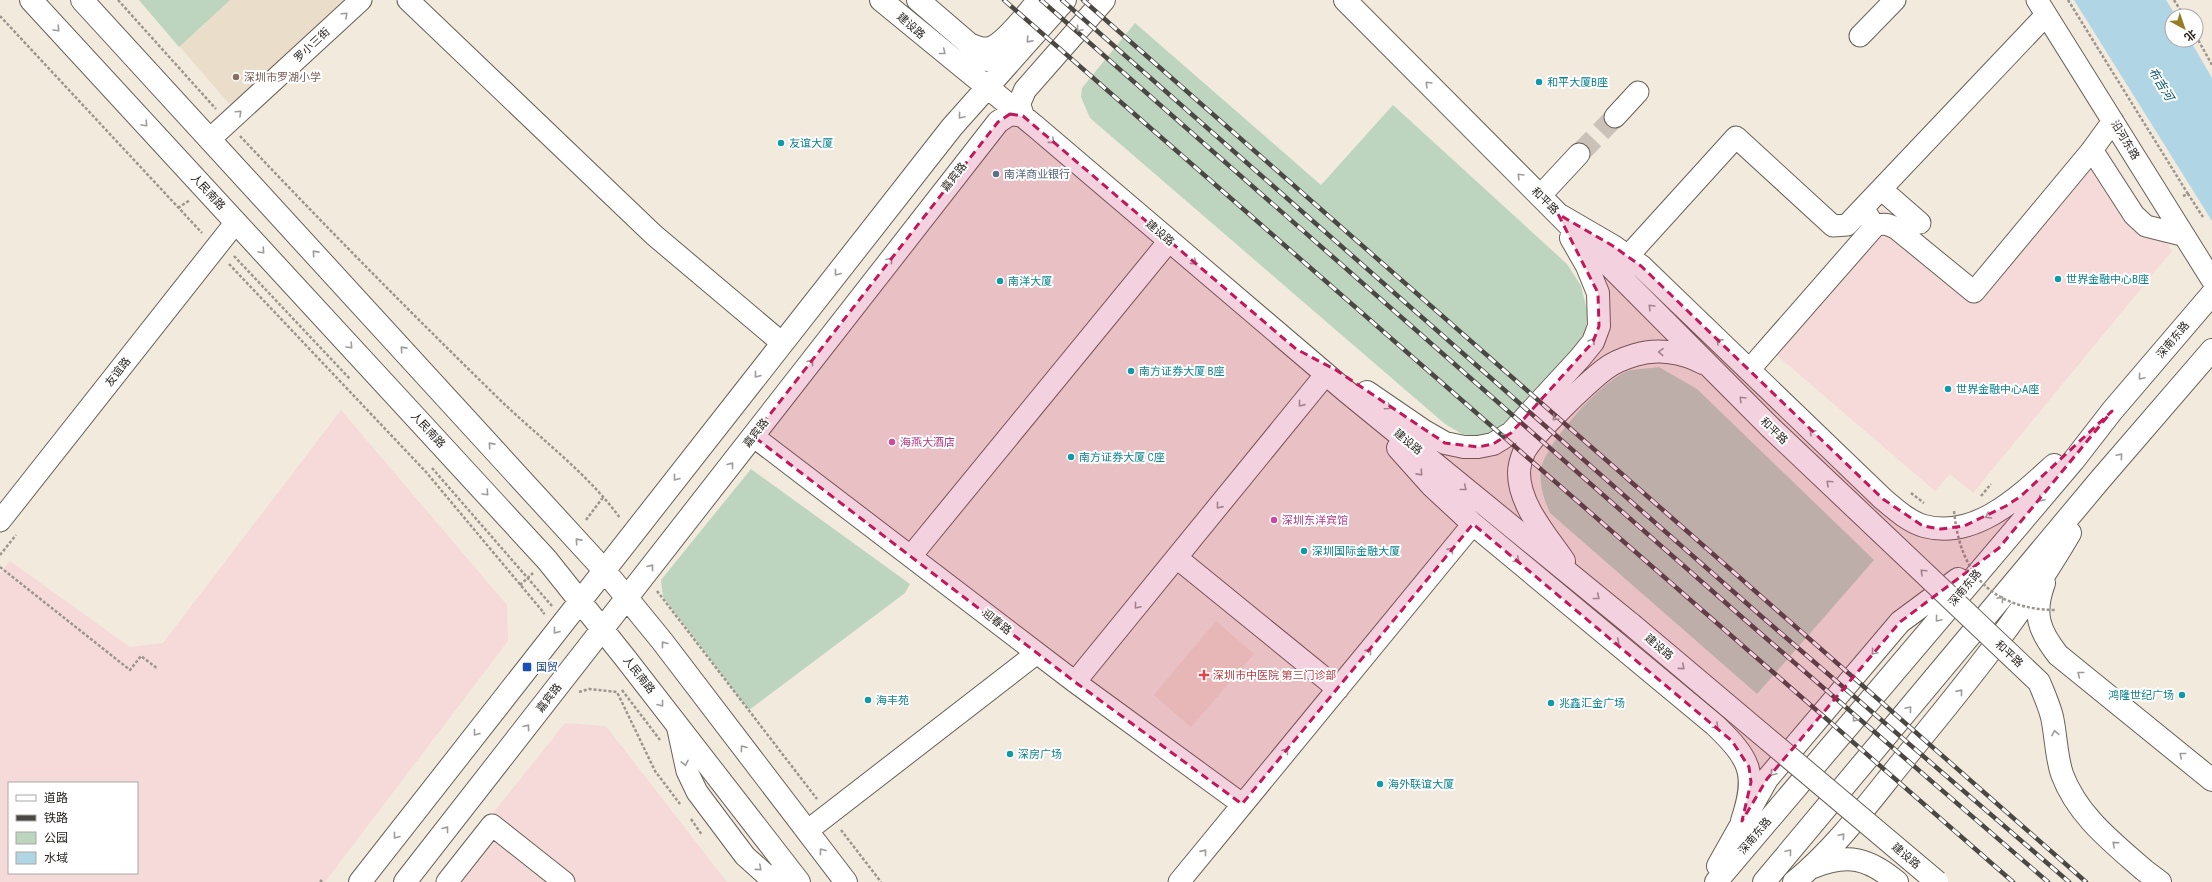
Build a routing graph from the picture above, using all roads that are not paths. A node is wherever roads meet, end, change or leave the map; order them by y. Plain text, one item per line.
1 (31, 0) edge
2 (82, 0) edge
3 (361, 0) edge
4 (408, 0) edge
5 (881, 0) edge
6 (918, 0) edge
7 (1039, 0) edge
8 (1065, 0) edge
9 (1104, 0) edge
10 (1345, 0) edge
11 (1895, 0) edge
12 (2042, 7) edge
13 (1860, 36) dead end
14 (969, 44) junction
15 (1009, 62) junction
16 (986, 87) junction
17 (1638, 92) dead end
18 (1023, 116) junction
19 (1615, 117) tunnel mouth
20 (2113, 121) junction
21 (210, 139) junction
22 (2092, 150) junction
23 (1580, 154) tunnel mouth
24 (1881, 189) junction
25 (1540, 196) junction
26 (1863, 208) junction
27 (1558, 214) junction
28 (236, 222) junction
29 (1920, 223) dead end
30 (1875, 226) junction
31 (2182, 235) junction
32 (1169, 241) junction
33 (1628, 256) junction
34 (2212, 280) edge
35 (2212, 294) edge
36 (782, 343) junction
37 (1296, 349) junction
38 (2212, 350) edge
39 (1711, 368) junction
40 (1750, 370) junction
41 (1326, 374) junction
42 (1347, 392) junction
43 (2112, 411) junction
44 (753, 436) junction
45 (2099, 481) junction
46 (0, 521) edge
47 (1473, 524) junction
48 (1999, 548) junction
49 (911, 556) junction
50 (1177, 558) junction
51 (604, 570) junction
52 (2047, 572) junction
53 (1579, 582) junction
54 (627, 598) junction
55 (580, 600) junction
56 (603, 629) junction
57 (1037, 653) junction
58 (1075, 682) junction
59 (1338, 689) junction
60 (677, 725) junction
61 (2212, 780) edge
62 (1242, 804) junction
63 (1742, 821) junction
64 (807, 831) junction
65 (1810, 868) junction
66 (2152, 876) edge
67 (360, 882) edge
68 (405, 882) edge
69 (447, 882) edge
70 (564, 882) edge
71 (781, 882) edge
72 (799, 882) edge
73 (846, 882) edge
74 (1179, 882) edge
75 (1709, 882) edge
76 (1716, 882) edge
77 (1764, 882) edge
78 (1794, 882) edge
79 (1897, 882) edge
80 (1937, 882) edge

1 -> 28 main road, 人民南路
2 - 21 main road
21 -> 3 street, 罗小三街
4 - 36 street
5 -> 16 main road, 建设路
6 - 14 main road
7 - 14 main road
8 -> 15 main road
9 -> 18 main road
25 -> 10 main road, 和平路
11 - 13 street
12 - 20 street, 沿河东路
12 - 24 street
14 - 15 main road
15 - 16 main road
16 - 18 main road, 建设路
16 -> 36 main road
17 - 19 street
18 -> 32 main road, 建设路
44 -> 18 main road, 嘉宾路
20 - 22 street
20 - 31 street, 沿河东路
51 -> 21 main road
22 - 30 street
22 - 31 street
23 - 25 street
24 - 26 street
24 - 29 street
25 - 27 main road, 和平路
26 - 30 street
26 - 33 street
27 - 33 main road
37 -> 27 main road
39 -> 27 main road, 和平路
28 - 46 street, 友谊路
28 -> 55 main road, 人民南路
30 - 40 street
31 - 34 street, 沿河东路
32 -> 37 main road, 建设路
32 - 49 street
40 -> 33 main road
35 -> 43 main road, 深南东路
36 -> 51 main road
37 - 41 main road, 建设路
45 -> 38 main road
39 -> 53 main road
66 -> 39 main road, 和平路, bridge
43 -> 40 main road
41 - 42 main road, 建设路
41 -> 50 street
42 -> 47 main road
42 -> 53 main road, 建设路
43 -> 48 main road, 深南东路
44 - 49 street, 迎春路
54 -> 44 main road, 嘉宾路
45 - 52 main road
77 -> 45 main road
59 -> 47 street
47 -> 63 main road
48 -> 63 main road
48 -> 76 main road, 深南东路
49 - 57 street, 迎春路
50 -> 58 street
50 - 59 street
51 - 54 main road
51 - 55 main road
61 -> 52 main road
65 -> 52 main road
53 -> 80 main road, 建设路, bridge
54 - 56 main road, 嘉宾路
64 -> 54 main road
55 - 56 main road, 人民南路
55 -> 67 main road
56 -> 60 main road, 人民南路
68 -> 56 main road, 嘉宾路
57 - 58 street, 迎春路
57 - 64 street
58 - 62 street, 迎春路
62 -> 59 street
60 -> 71 street
60 - 72 main road, 人民南路
74 -> 62 street
63 - 75 main road
73 -> 64 main road
65 - 78 main road
65 - 79 main road
69 - 70 street

